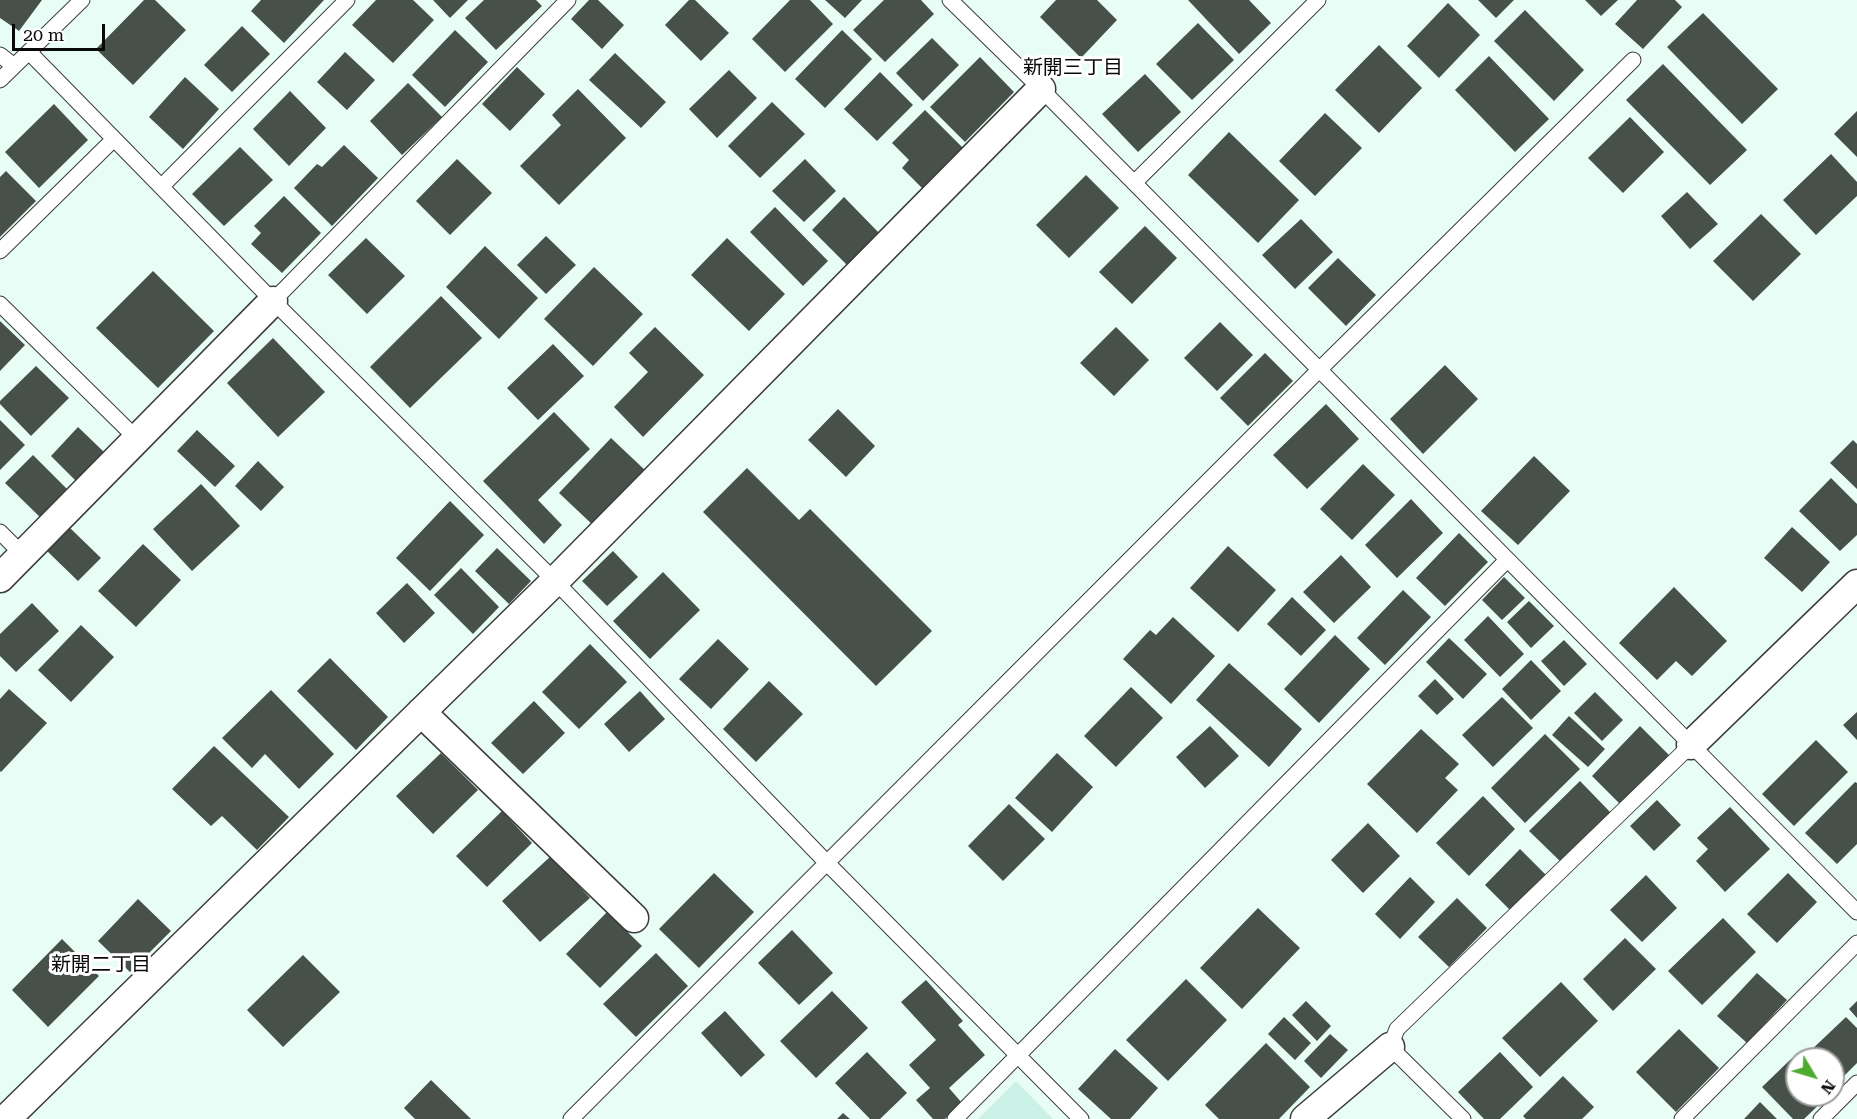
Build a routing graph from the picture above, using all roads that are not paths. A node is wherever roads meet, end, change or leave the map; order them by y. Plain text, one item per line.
1 (82, 0) edge
2 (347, 0) edge
3 (568, 0) edge
4 (950, 0) edge
5 (1318, 0) edge
6 (29, 52) junction
7 (0, 55) edge
8 (1633, 60) dead end
9 (14, 66) junction
10 (0, 80) edge
11 (1041, 89) junction
12 (114, 139) junction
13 (1134, 183) junction
14 (161, 187) junction
15 (0, 251) edge
16 (273, 301) junction
17 (0, 304) edge
18 (1319, 370) junction
19 (136, 438) junction
20 (0, 532) edge
21 (23, 555) junction
22 (1507, 560) junction
23 (0, 578) edge
24 (555, 581) junction
25 (1857, 584) edge
26 (421, 712) junction
27 (1691, 745) junction
28 (828, 864) junction
29 (1857, 912) edge
30 (634, 918) dead end
31 (1857, 943) edge
32 (1390, 1047) junction
33 (1019, 1056) junction
34 (1857, 1083) edge
35 (6, 1119) edge
36 (571, 1119) edge
37 (955, 1119) edge
38 (1081, 1119) edge
39 (1305, 1119) edge
40 (1463, 1119) edge
41 (1682, 1119) edge
42 (1821, 1119) edge

1 - 6 lane
2 - 14 lane
3 - 16 lane
4 - 11 lane
5 - 13 lane
6 - 9 lane
6 - 12 lane
7 - 9 lane
8 - 18 lane
9 - 10 lane
11 - 13 lane
11 - 24 street
12 - 14 lane
12 - 15 lane
13 - 18 lane
14 - 16 lane
16 - 19 street
16 - 24 lane
17 - 19 lane
18 - 22 lane
18 - 28 lane
19 - 21 street
20 - 21 lane
21 - 23 street
22 - 27 lane
22 - 33 lane
24 - 26 street
24 - 28 lane
25 - 27 street
26 - 30 street
26 - 35 street
27 - 29 lane
27 - 32 lane
28 - 33 lane
28 - 36 lane
31 - 41 lane
32 - 39 street
32 - 40 lane
33 - 37 lane
33 - 38 lane
34 - 42 lane

